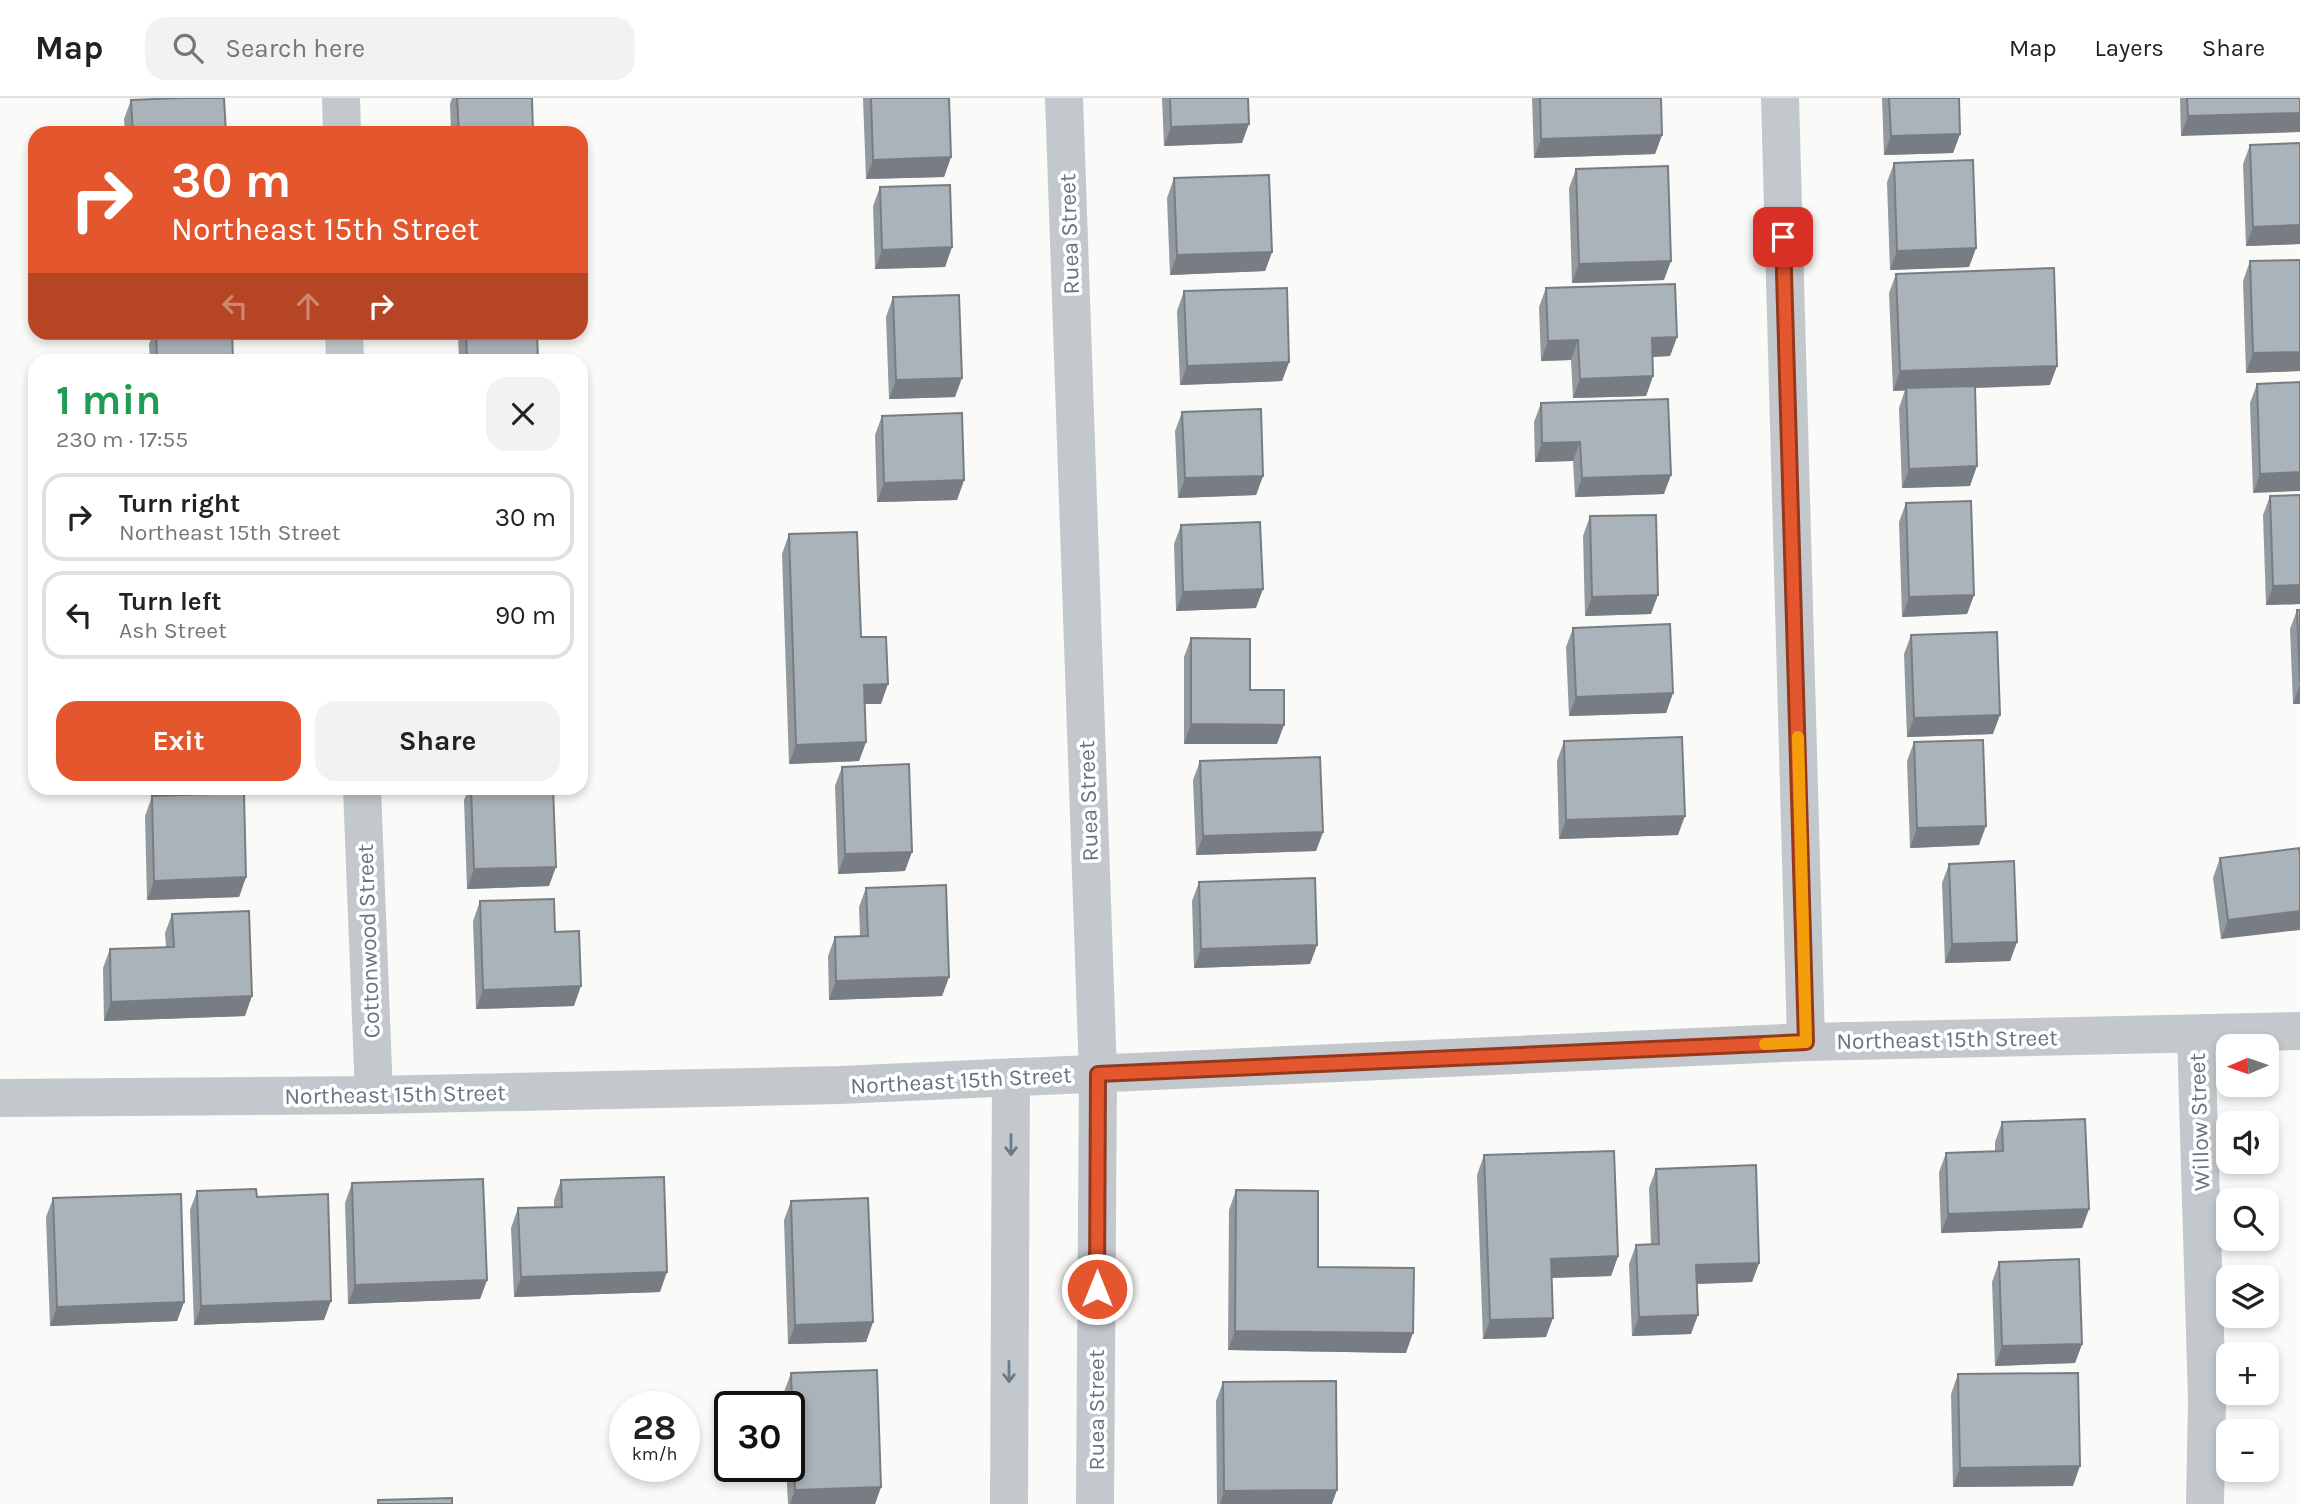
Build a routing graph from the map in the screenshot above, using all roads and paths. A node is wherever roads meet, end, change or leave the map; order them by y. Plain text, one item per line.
1 (341, 98) edge
2 (1064, 98) edge
3 (1780, 98) edge
4 (342, 126) edge
5 (362, 795) edge
6 (2300, 1031) edge
7 (2196, 1035) junction
8 (1806, 1042) junction
9 (1098, 1074) junction
10 (1011, 1077) junction
11 (374, 1095) junction
12 (0, 1098) edge
13 (1009, 1504) edge
14 (1095, 1504) edge
15 (2205, 1504) edge

1 - 4 street
2 - 9 street, Ruea Street
3 - 8 street
5 - 11 street, Cottonwood Street
6 - 7 street, Northeast 15th Street
7 - 8 street, Northeast 15th Street
7 - 15 street, Willow Street
8 - 9 street, Northeast 15th Street
9 - 10 street, Northeast 15th Street
9 - 14 street, Ruea Street
10 - 11 street, Northeast 15th Street
10 -> 13 street
11 - 12 street, Northeast 15th Street

